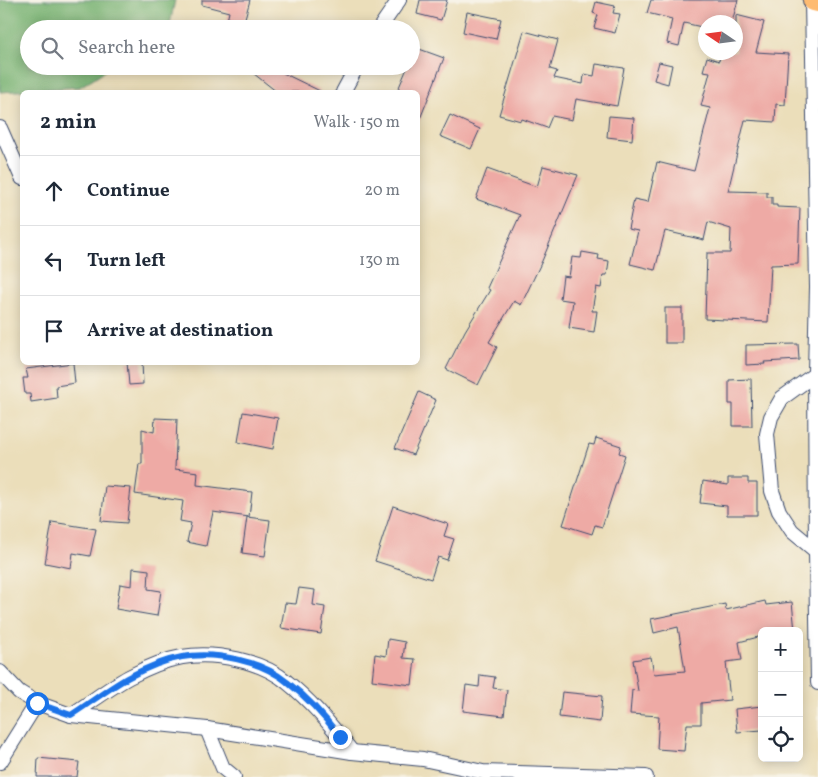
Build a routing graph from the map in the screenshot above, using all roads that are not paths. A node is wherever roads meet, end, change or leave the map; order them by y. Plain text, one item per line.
1 (399, 0) edge
2 (813, 0) edge
3 (818, 1) edge
4 (385, 20) edge
5 (352, 75) edge
6 (344, 90) edge
7 (0, 128) edge
8 (20, 173) edge
9 (817, 372) edge
10 (816, 552) junction
11 (0, 672) edge
12 (818, 683) edge
13 (37, 703) junction
14 (71, 715) junction
15 (207, 729) junction
16 (352, 752) junction
17 (0, 762) edge
18 (478, 774) edge
19 (234, 777) edge
20 (646, 777) edge

1 - 4 street
2 - 3 main road
2 - 9 street
5 - 6 street
7 - 8 street
9 - 10 street
9 - 10 street
10 - 12 street
11 - 13 street
13 - 14 street
13 - 17 street
14 - 15 street
14 - 16 street
15 - 16 street
15 - 19 street
16 - 18 street
18 - 20 street

